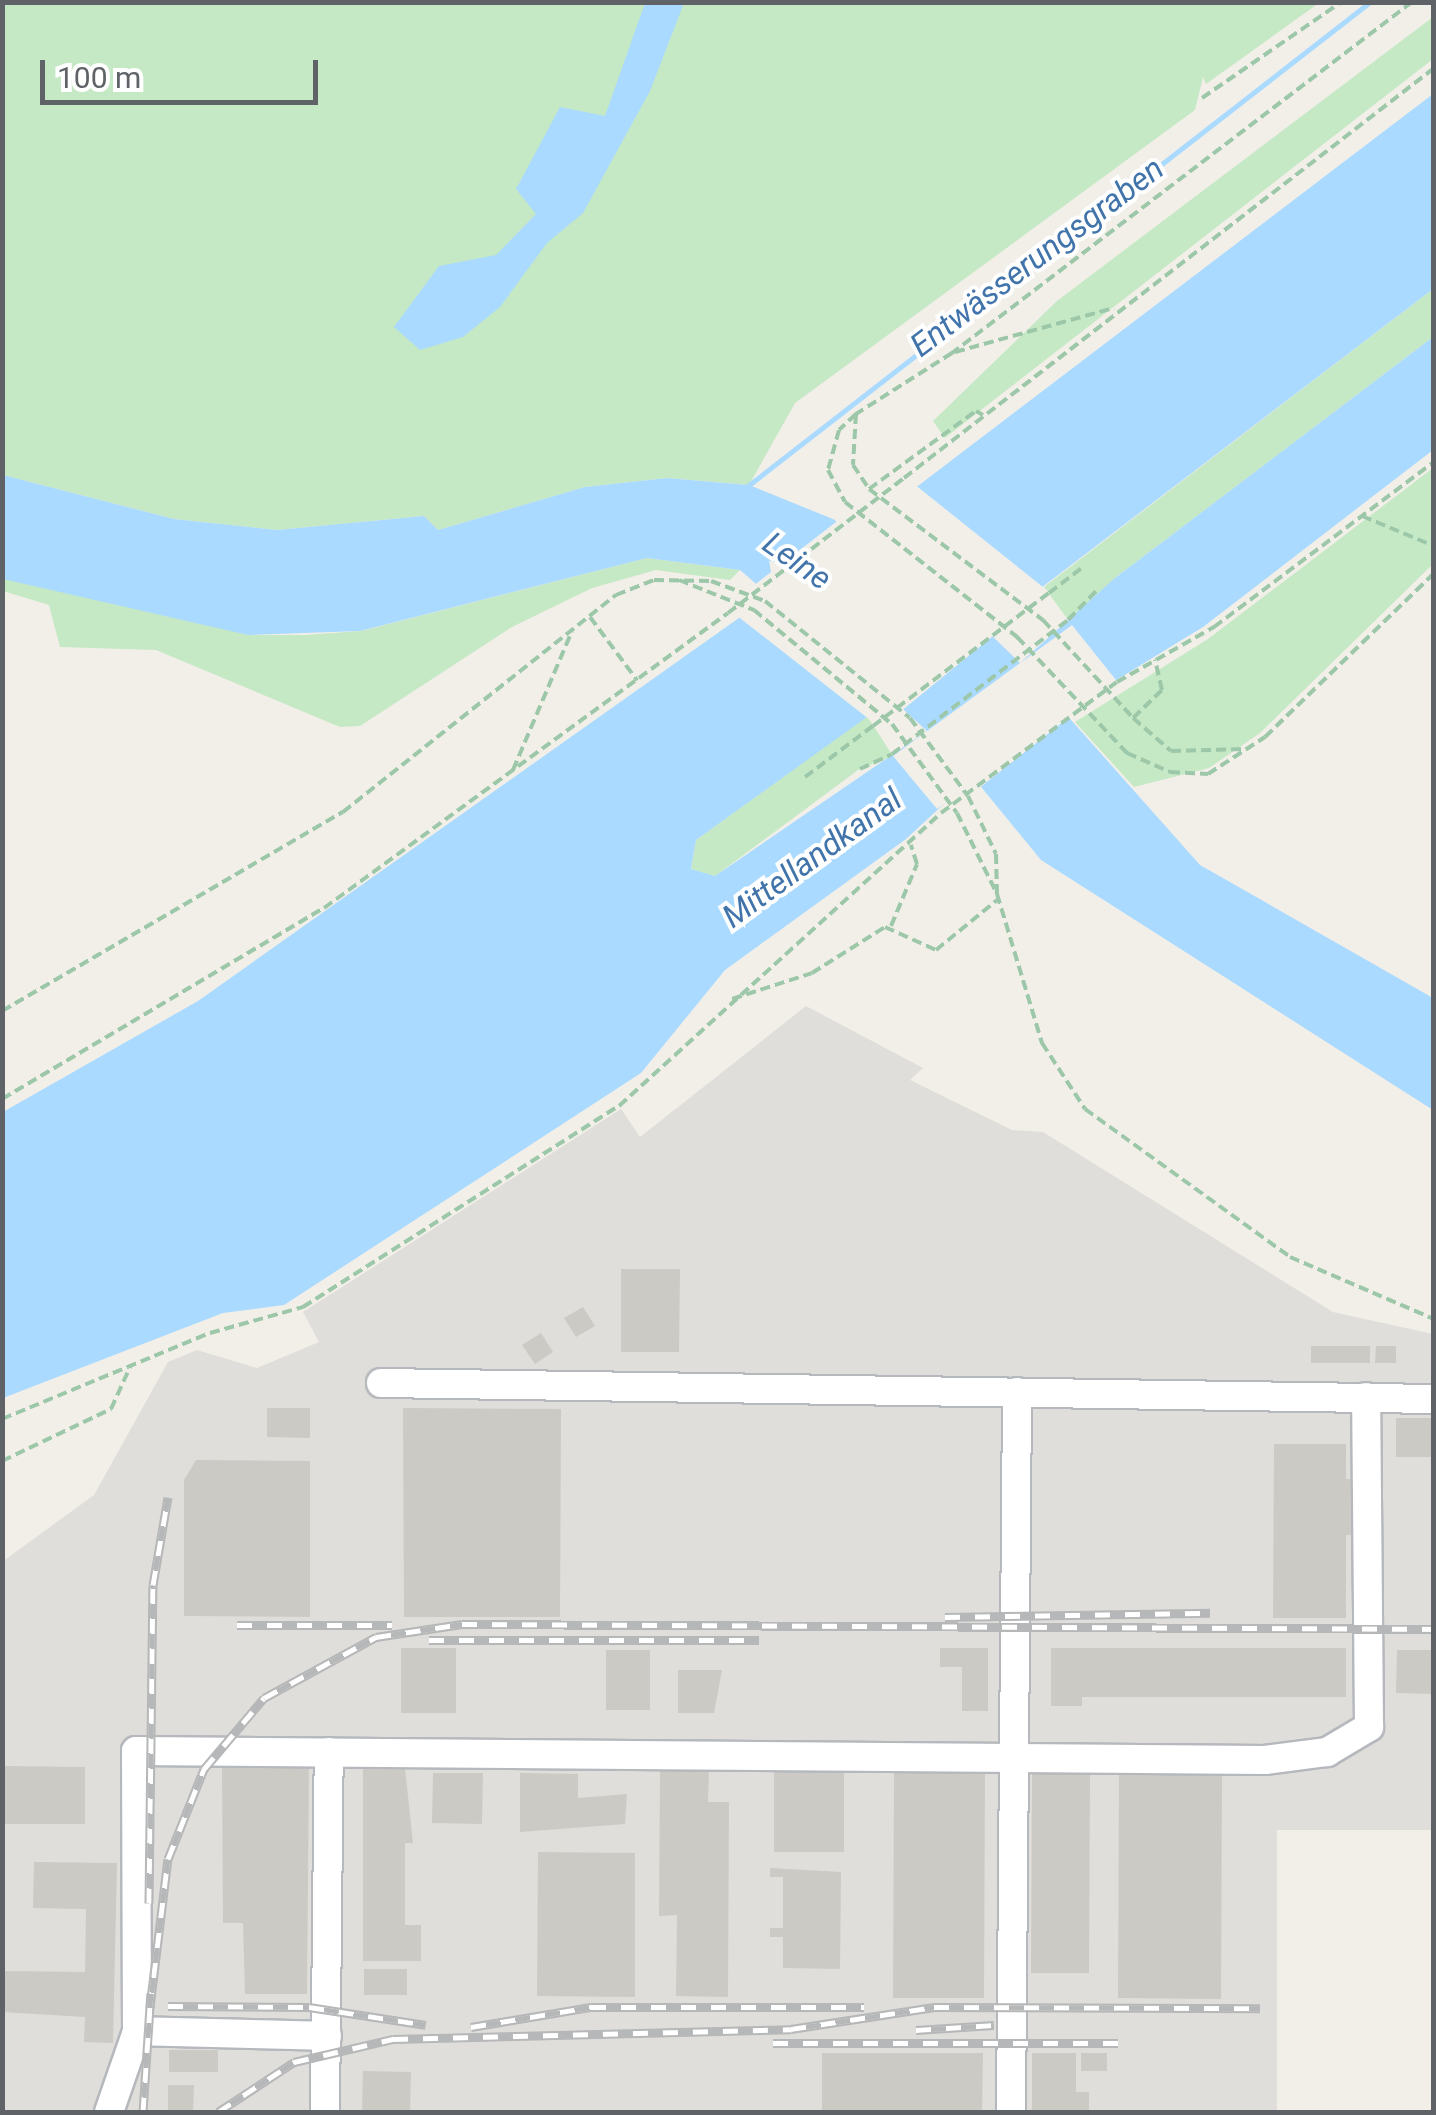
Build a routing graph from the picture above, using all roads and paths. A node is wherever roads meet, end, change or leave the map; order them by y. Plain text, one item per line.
1 (1341, 2) edge
2 (1412, 2) edge
3 (1434, 68) edge
4 (1202, 98) dead end
5 (1118, 307) junction
6 (952, 353) junction
7 (856, 414) junction
8 (984, 416) junction
9 (1434, 462) edge
10 (870, 489) junction
11 (1362, 516) junction
12 (1434, 546) edge
13 (1083, 568) dead end
14 (1434, 574) edge
15 (674, 578) junction
16 (1098, 588) dead end
17 (589, 615) junction
18 (574, 627) junction
19 (1155, 660) junction
20 (636, 680) junction
21 (1133, 718) junction
22 (1248, 749) junction
23 (860, 769) dead end
24 (513, 770) junction
25 (805, 777) dead end
26 (911, 846) junction
27 (998, 897) junction
28 (891, 926) junction
29 (728, 1000) junction
30 (2, 1011) edge
31 (2, 1099) edge
32 (1434, 1319) edge
33 (131, 1366) junction
34 (380, 1383) dead end
35 (1016, 1392) junction
36 (1366, 1398) junction
37 (1434, 1398) edge
38 (2, 1419) edge
39 (2, 1461) edge
40 (329, 1752) junction
41 (1014, 1753) junction
42 (137, 2031) junction
43 (327, 2036) junction
44 (109, 2112) edge
45 (326, 2112) edge
46 (1010, 2112) edge

1 - 4 path
2 - 6 path
3 - 5 path
5 - 6 path
5 - 8 path
6 - 7 path
7 - 10 path
7 - 22 path
8 - 10 path
8 - 20 path, bridge
9 - 11 path
10 - 21 path
11 - 12 path
11 - 19 path
13 - 25 path, bridge
14 - 22 path
15 - 17 path
15 - 27 path
15 - 27 path
16 - 23 path, bridge
17 - 18 path
17 - 20 path
18 - 24 path
18 - 30 path
19 - 21 path
19 - 26 path, bridge
20 - 24 path
21 - 22 path
24 - 31 path
26 - 28 path
26 - 29 path
27 - 28 path
27 - 32 path
28 - 29 path
29 - 33 path
33 - 38 path
33 - 39 path
34 - 35 lane
35 - 36 lane
35 - 41 lane
36 - 37 lane
36 - 41 lane
40 - 41 lane
40 - 42 lane
40 - 43 lane
41 - 46 lane
42 - 43 lane
42 - 44 lane
43 - 45 lane

